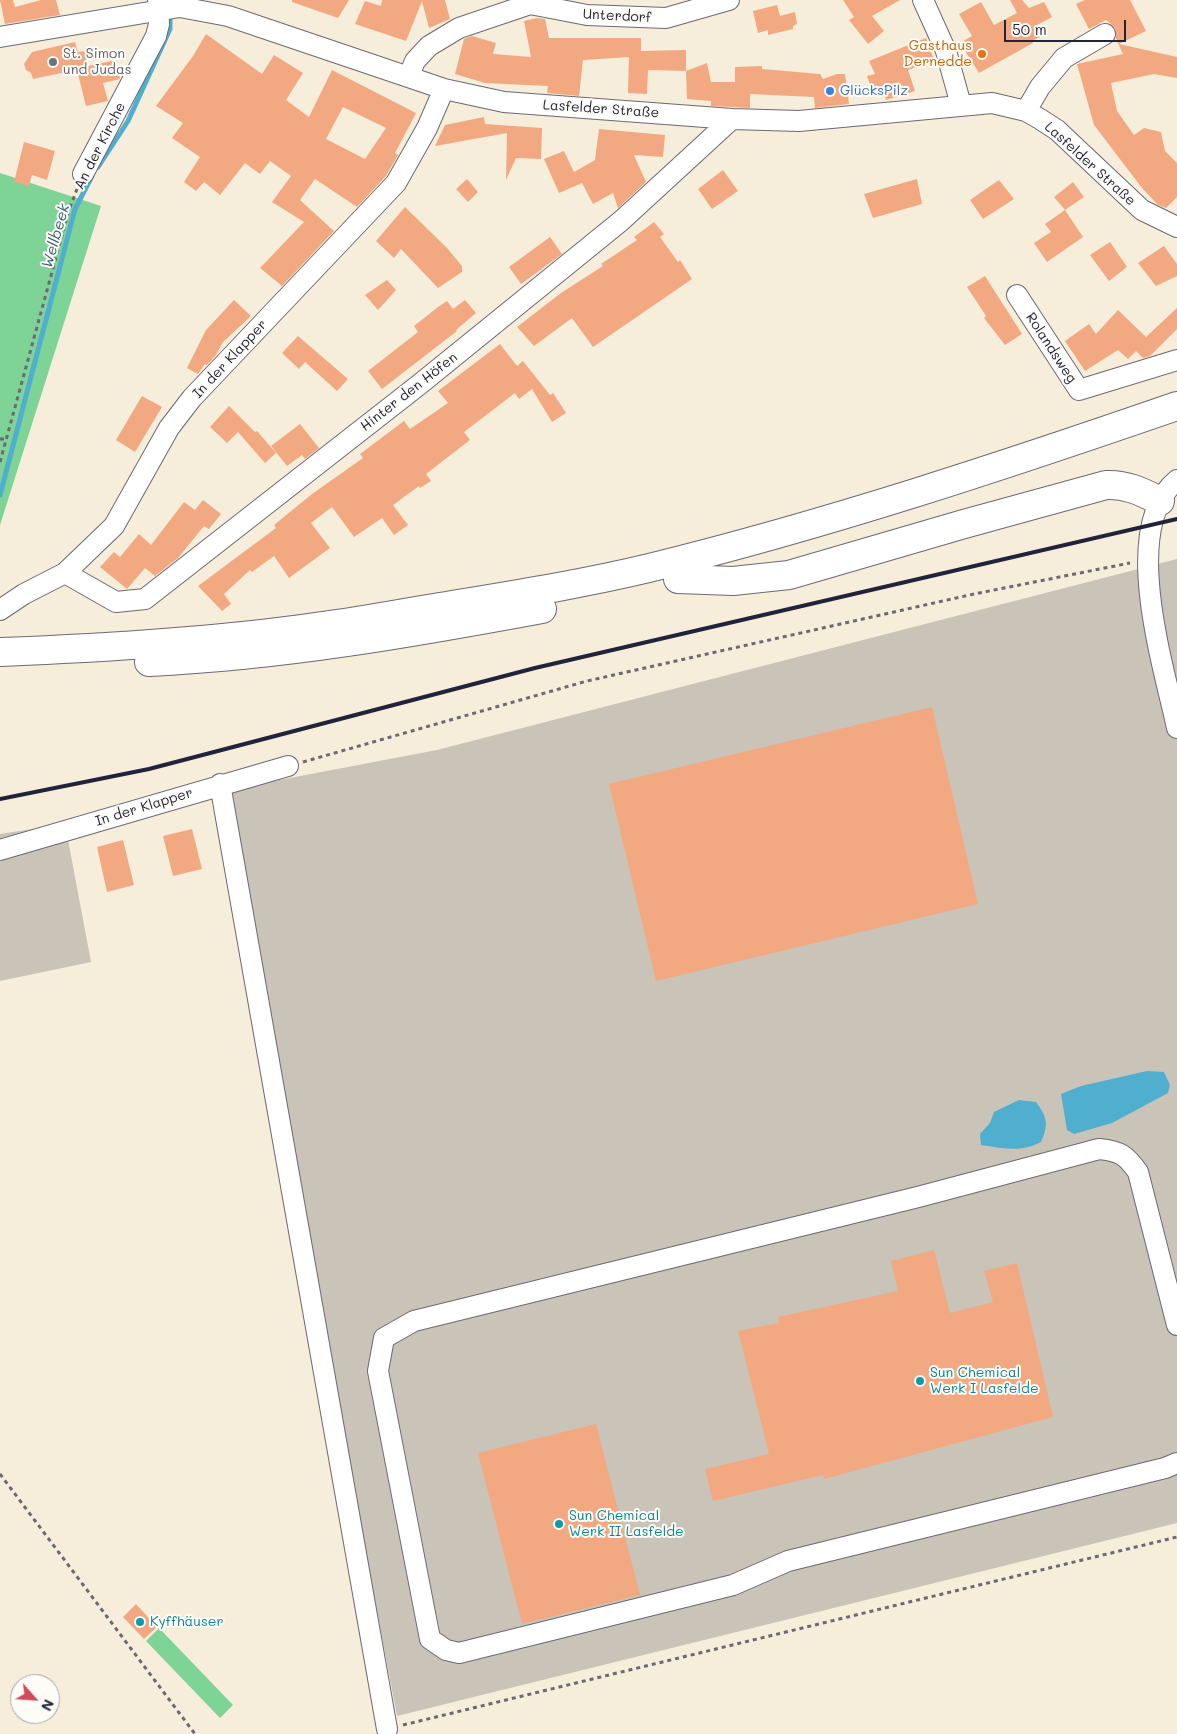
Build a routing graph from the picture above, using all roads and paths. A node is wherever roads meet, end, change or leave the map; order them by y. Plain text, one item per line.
1 (728, 0) edge
2 (923, 0) edge
3 (527, 2) edge
4 (166, 6) edge
5 (1105, 34) dead end
6 (0, 37) edge
7 (409, 76) junction
8 (444, 89) junction
9 (961, 105) junction
10 (1026, 111) junction
11 (732, 119) junction
12 (83, 174) joint
13 (1177, 228) edge
14 (1017, 295) dead end
15 (1177, 360) edge
16 (1177, 406) edge
17 (1177, 426) edge
18 (0, 439) edge
19 (7, 439) junction
20 (0, 462) edge
21 (1177, 480) edge
22 (1160, 501) junction
23 (1147, 560) junction
24 (65, 573) junction
25 (678, 579) junction
26 (0, 610) edge
27 (0, 652) edge
28 (0, 670) edge
29 (1177, 728) edge
30 (288, 766) joint
31 (220, 784) junction
32 (0, 850) edge
33 (1177, 1325) edge
34 (1177, 1463) edge
35 (0, 1474) edge
36 (1177, 1537) edge
37 (387, 1729) joint
38 (196, 1734) edge

1 - 3 street, Unterdorf
2 - 9 street
3 - 7 street, Unterdorf
4 - 6 street, Lasfelder Straße
4 - 7 street, Lasfelder Straße
4 - 12 street, An der Kirche
5 - 10 street
7 - 8 street, Lasfelder Straße
8 - 11 street, Lasfelder Straße
8 - 24 street, In der Klapper
9 - 10 street, Lasfelder Straße
9 - 11 street, Lasfelder Straße
10 - 13 street, Lasfelder Straße
11 - 24 street, Hinter den Höfen
12 - 19 path, An der Kirche
14 - 15 street, Rolandsweg
16 - 27 highway
17 - 25 highway
18 - 19 path
19 - 20 path, An der Kirche
21 - 22 street
22 - 23 street
22 - 25 highway
23 - 29 street
23 - 30 path
24 - 26 street, In der Klapper
25 - 28 highway
30 - 31 street, In der Klapper
31 - 32 street, In der Klapper
31 - 37 street
33 - 34 street
35 - 38 path
36 - 37 path

